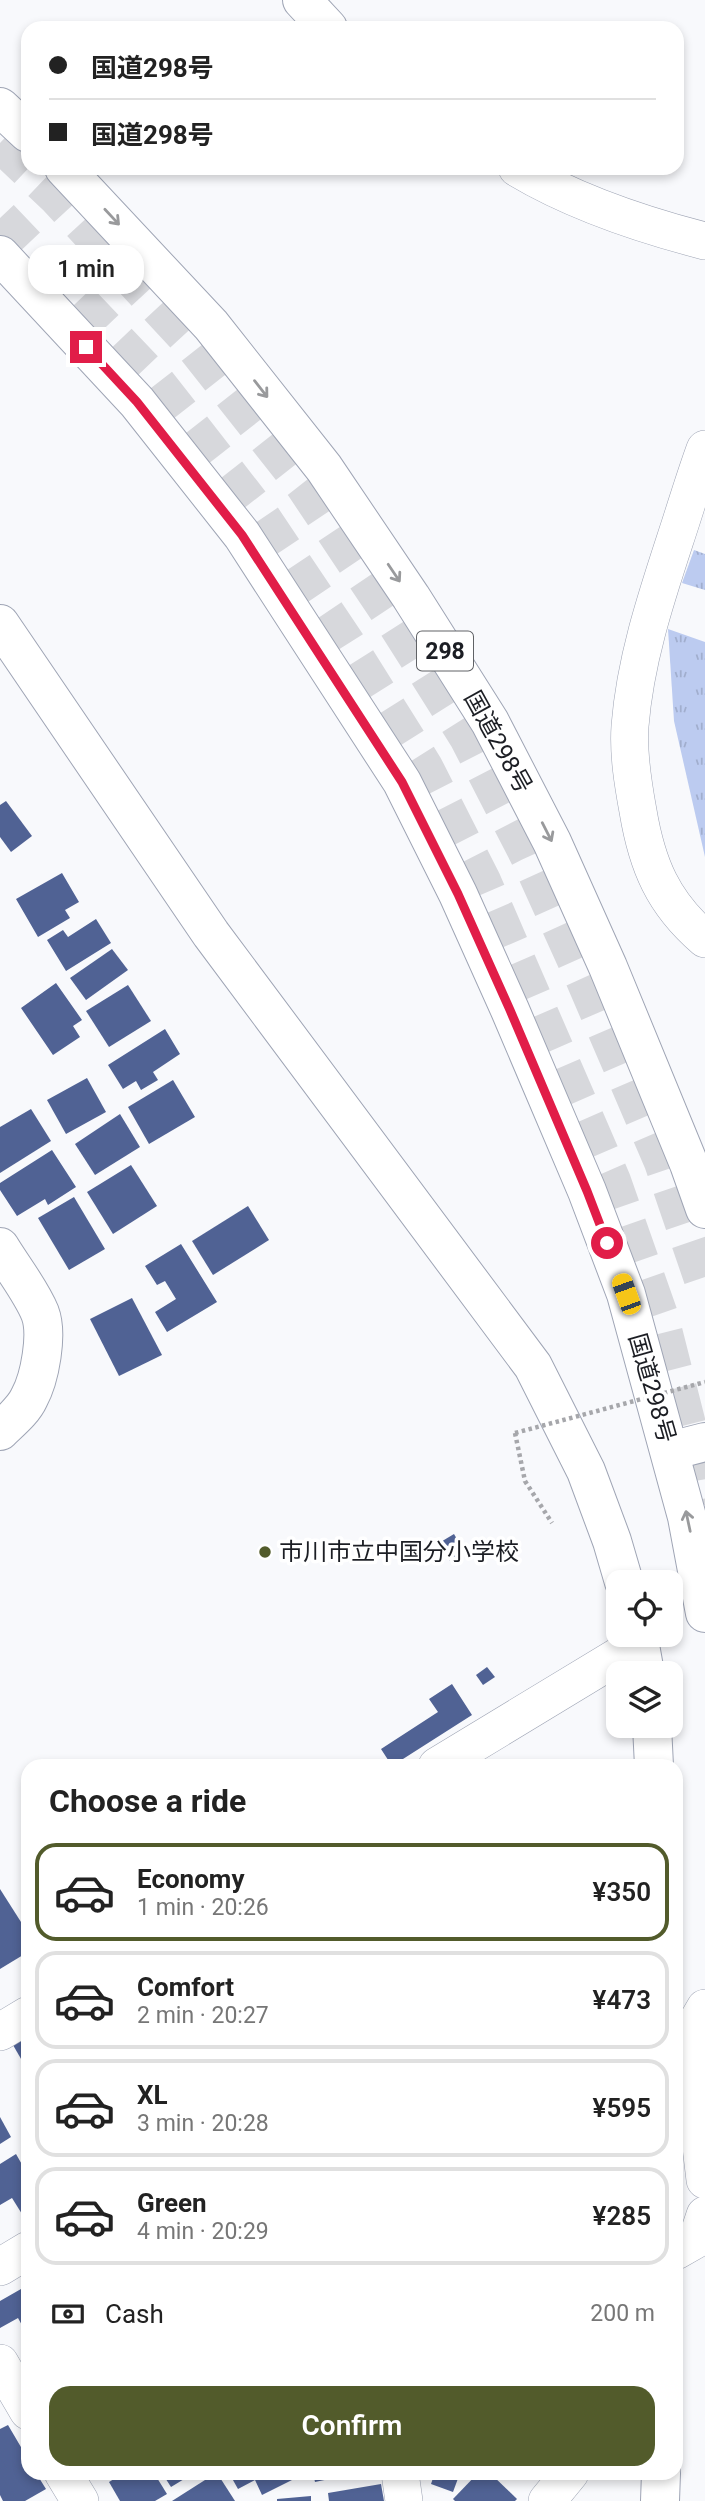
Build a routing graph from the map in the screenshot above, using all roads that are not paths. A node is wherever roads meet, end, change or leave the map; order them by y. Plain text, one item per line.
1 (302, 0) edge
2 (322, 21) edge
3 (0, 107) edge
4 (21, 126) edge
5 (71, 175) edge
6 (528, 175) edge
7 (705, 241) edge
8 (0, 254) edge
9 (705, 449) edge
10 (0, 624) edge
11 (705, 939) edge
12 (705, 1209) edge
13 (0, 1247) edge
14 (0, 1430) edge
15 (688, 1446) edge
16 (620, 1570) edge
17 (705, 1612) edge
18 (641, 1650) edge
19 (653, 1738) edge
20 (449, 1759) edge
21 (654, 1759) edge
22 (705, 2008) edge
23 (21, 2019) edge
24 (0, 2032) edge
25 (705, 2180) edge
26 (705, 2215) edge
27 (683, 2247) edge
28 (21, 2254) edge
29 (0, 2267) edge
30 (0, 2363) edge
31 (21, 2399) edge
32 (401, 2480) edge
33 (564, 2480) edge
34 (661, 2480) edge
35 (404, 2501) edge
36 (547, 2501) edge
37 (660, 2501) edge

1 - 2 main road
3 - 4 main road
5 -> 12 main road, 国道298号 / 298
6 - 7 street
8 - 15 main road, 国道298号
9 - 11 street
10 - 16 main road
13 - 14 main road
17 -> 15 main road, 国道298号
18 - 20 street
19 - 21 main road
22 - 25 street
23 - 24 street
26 - 27 street
28 - 29 street
30 - 31 street
32 - 35 street
33 - 36 street
34 - 37 main road

